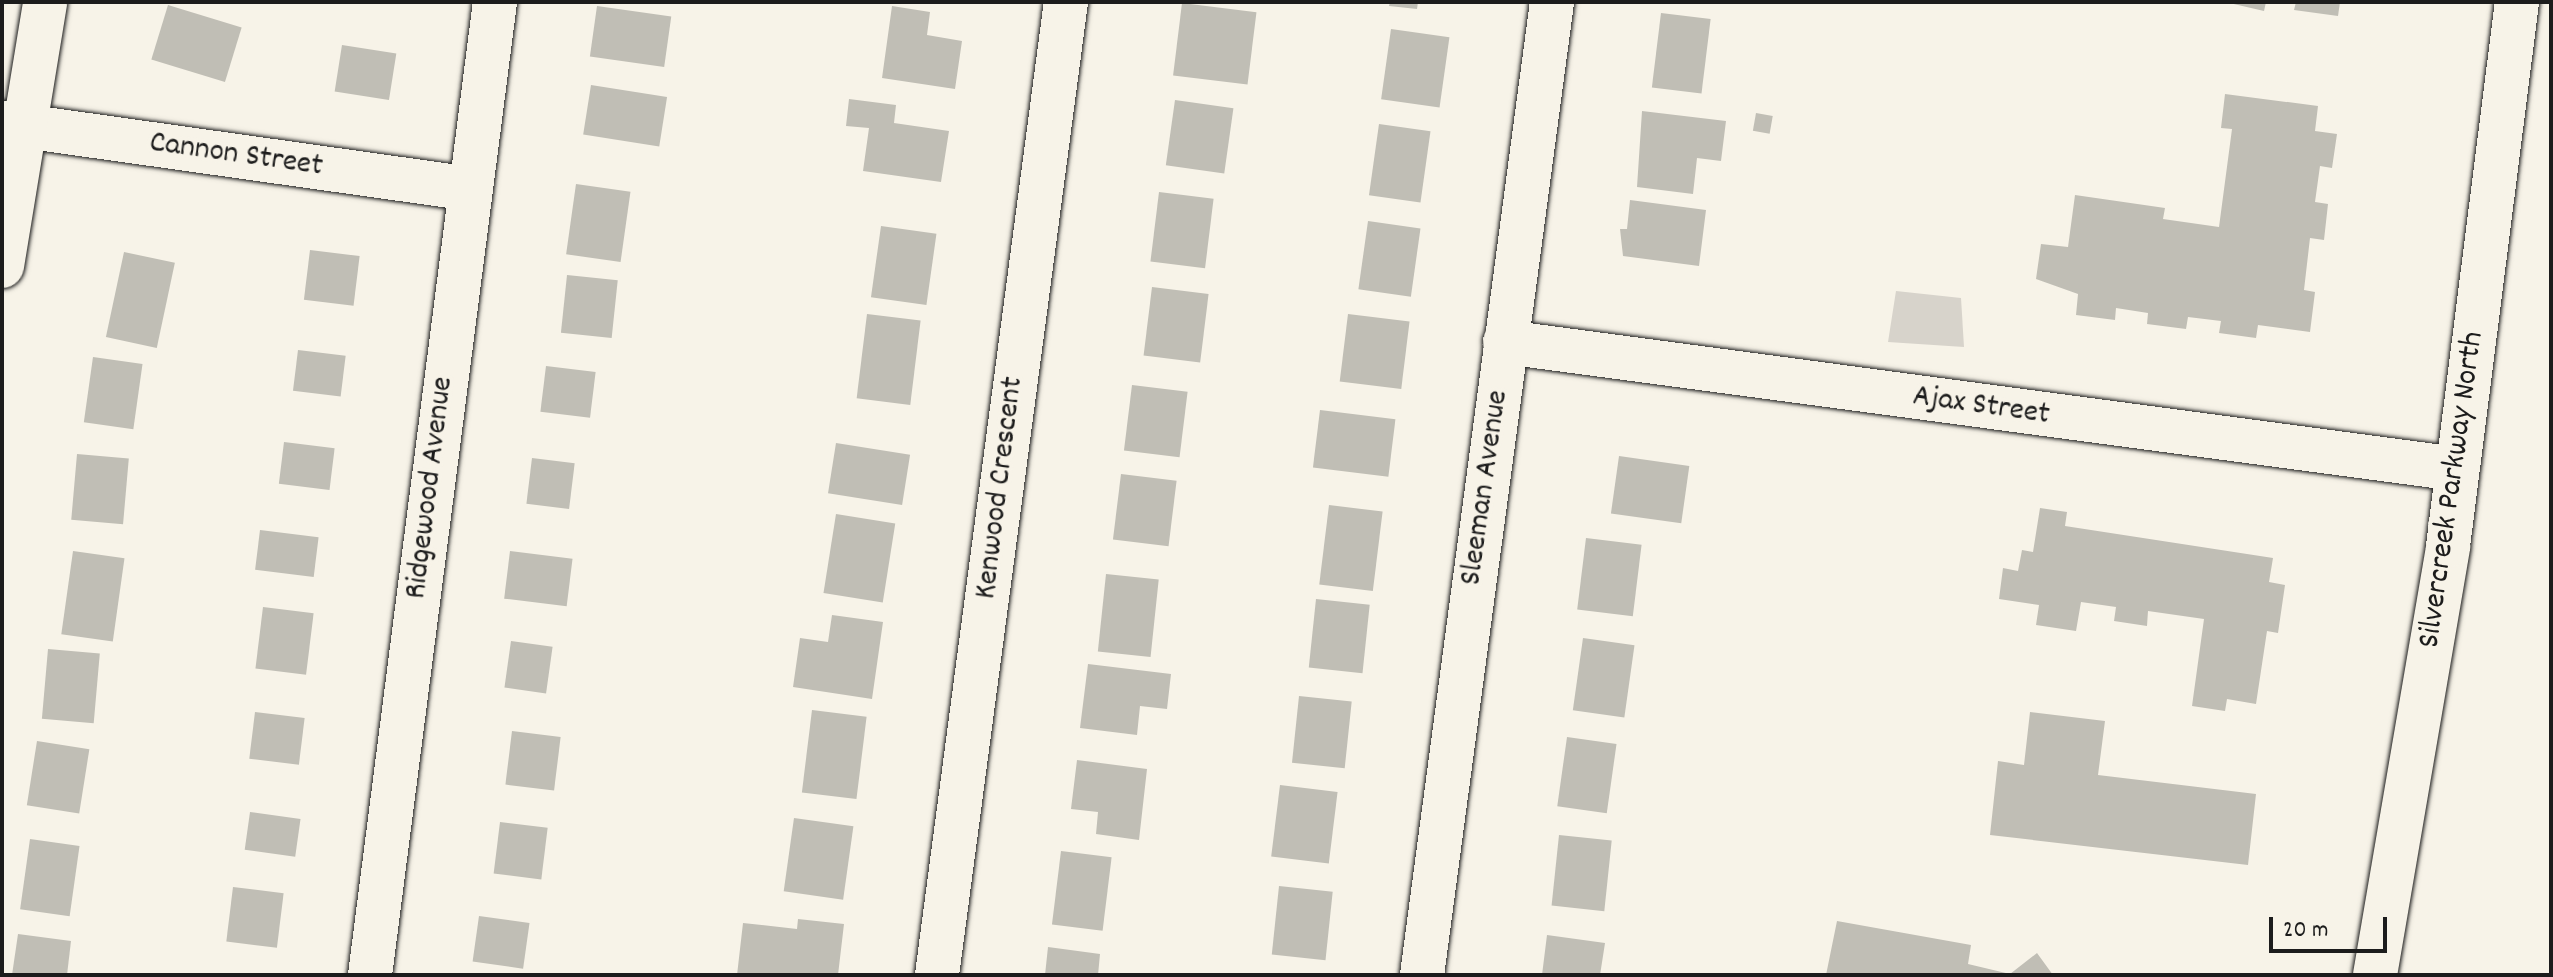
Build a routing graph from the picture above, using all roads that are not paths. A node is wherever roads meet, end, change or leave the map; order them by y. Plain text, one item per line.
1 (45, 2) edge
2 (495, 2) edge
3 (1066, 2) edge
4 (1552, 2) edge
5 (2517, 2) edge
6 (15, 125) edge
7 (469, 189) junction
8 (2, 266) edge
9 (1505, 342) junction
10 (2457, 469) junction
11 (370, 975) edge
12 (937, 975) edge
13 (1422, 975) edge
14 (2375, 975) edge

1 - 6 street
2 - 7 street, Ridgewood Avenue
3 - 12 street, Kenwood Crescent
4 - 9 street, Sleeman Avenue
5 - 10 street, Silvercreek Parkway North
6 - 7 street, Cannon Street
6 - 8 street
7 - 11 street, Ridgewood Avenue
9 - 10 street, Ajax Street
9 - 13 street, Sleeman Avenue
10 - 14 street, Silvercreek Parkway North

